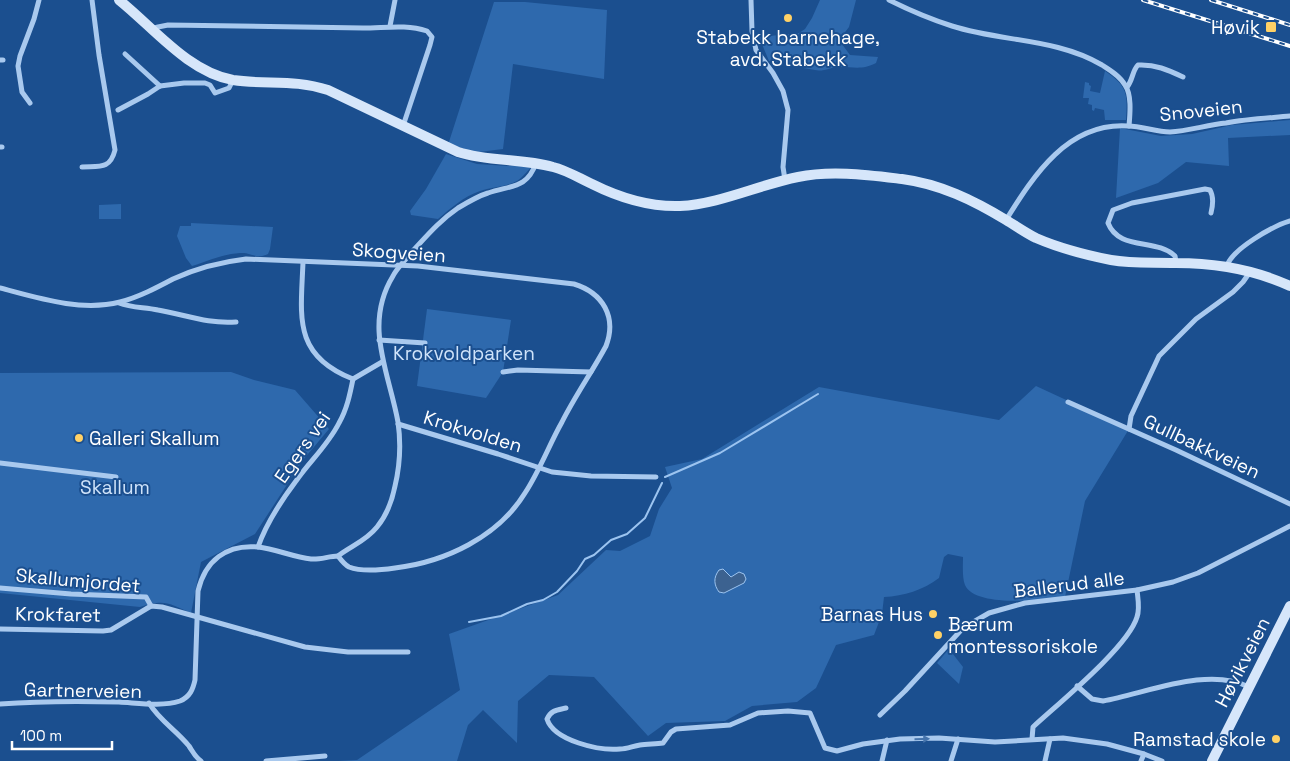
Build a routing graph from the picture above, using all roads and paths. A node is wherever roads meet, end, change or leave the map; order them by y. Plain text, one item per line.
1 (39, 0) edge
2 (92, 0) edge
3 (395, 0) edge
4 (751, 0) edge
5 (888, 0) edge
6 (125, 2) edge
7 (390, 26) junction
8 (151, 29) junction
9 (125, 54) dead end
10 (1183, 76) dead end
11 (233, 80) junction
12 (160, 86) junction
13 (1127, 87) junction
14 (30, 103) dead end
15 (118, 110) dead end
16 (1290, 116) edge
17 (403, 126) junction
18 (1129, 126) junction
19 (536, 162) junction
20 (82, 167) dead end
21 (785, 180) junction
22 (1212, 212) dead end
23 (1006, 220) junction
24 (1290, 221) edge
25 (303, 262) junction
26 (1176, 262) junction
27 (1227, 266) junction
28 (399, 267) junction
29 (1250, 271) junction
30 (1290, 286) edge
31 (0, 288) edge
32 (119, 302) junction
33 (236, 322) dead end
34 (379, 340) junction
35 (425, 343) dead end
36 (382, 362) junction
37 (503, 372) dead end
38 (591, 372) junction
39 (353, 379) junction
40 (1068, 402) dead end
41 (398, 424) junction
42 (1129, 429) junction
43 (0, 463) edge
44 (539, 468) junction
45 (116, 477) dead end
46 (656, 477) dead end
47 (1290, 504) edge
48 (1290, 526) edge
49 (258, 547) junction
50 (338, 556) junction
51 (0, 588) edge
52 (1137, 590) junction
53 (151, 606) junction
54 (1290, 606) edge
55 (197, 616) junction
56 (0, 629) edge
57 (408, 652) dead end
58 (1077, 686) junction
59 (1249, 687) junction
60 (149, 703) junction
61 (0, 704) edge
62 (566, 708) dead end
63 (880, 715) dead end
64 (958, 739) junction
65 (1032, 739) junction
66 (1050, 739) junction
67 (887, 740) junction
68 (1144, 754) junction
69 (325, 756) dead end
70 (201, 761) edge
71 (266, 761) edge
72 (882, 761) edge
73 (951, 761) edge
74 (1045, 761) edge
75 (1141, 761) edge
76 (1162, 761) edge
77 (1212, 761) edge

1 - 14 street
2 - 20 street
3 - 7 street
4 - 21 street
5 - 13 street
6 - 8 main road
7 - 8 street
7 - 17 street
8 - 11 main road
9 - 12 street
10 - 13 street
11 - 12 street
11 - 17 main road
12 - 15 street
13 - 18 street
16 - 18 street, Snoveien
17 - 19 main road
18 - 23 street, Snoveien
19 - 21 main road
19 - 28 street, Krokvolden
21 - 23 main road
22 - 26 street
23 - 26 main road
24 - 27 street
25 - 28 street, Skogveien
25 - 32 street, Skogveien
25 - 39 street
26 - 27 main road
27 - 29 main road
28 - 34 street, Krokvolden
28 - 38 street, Skogveien
29 - 30 main road
29 - 42 street, Gullbakkveien
31 - 32 street, Skogveien
32 - 33 street, Skogveien
34 - 35 street
34 - 36 street, Krokvolden
36 - 39 street
36 - 41 street, Krokvolden
37 - 38 street
38 - 44 street, Skogveien
39 - 49 street, Egers vei
40 - 42 street, Gullbakkveien
41 - 44 street, Krokvolden
41 - 50 street, Krokvolden
42 - 47 street, Gullbakkveien
43 - 45 street
44 - 46 street
44 - 50 street, Skogveien
48 - 52 street, Ballerud alle
49 - 50 street
49 - 55 street
51 - 53 street, Skallumjordet
52 - 58 street
52 - 63 street, Ballerud alle
53 - 55 street
53 - 56 street, Krokfaret
54 - 59 main road, Høvikveien
55 - 57 street
55 - 60 street
58 - 59 street
58 - 65 street
59 - 77 main road, Høvikveien
60 - 61 street, Gartnerveien
60 - 70 street, Gartnerveien
62 - 67 street
64 - 65 street
67 -> 64 street
64 - 73 street
65 - 66 street
66 - 68 street
66 - 74 street
67 - 72 street
68 - 75 street
68 - 76 street
69 - 71 street

